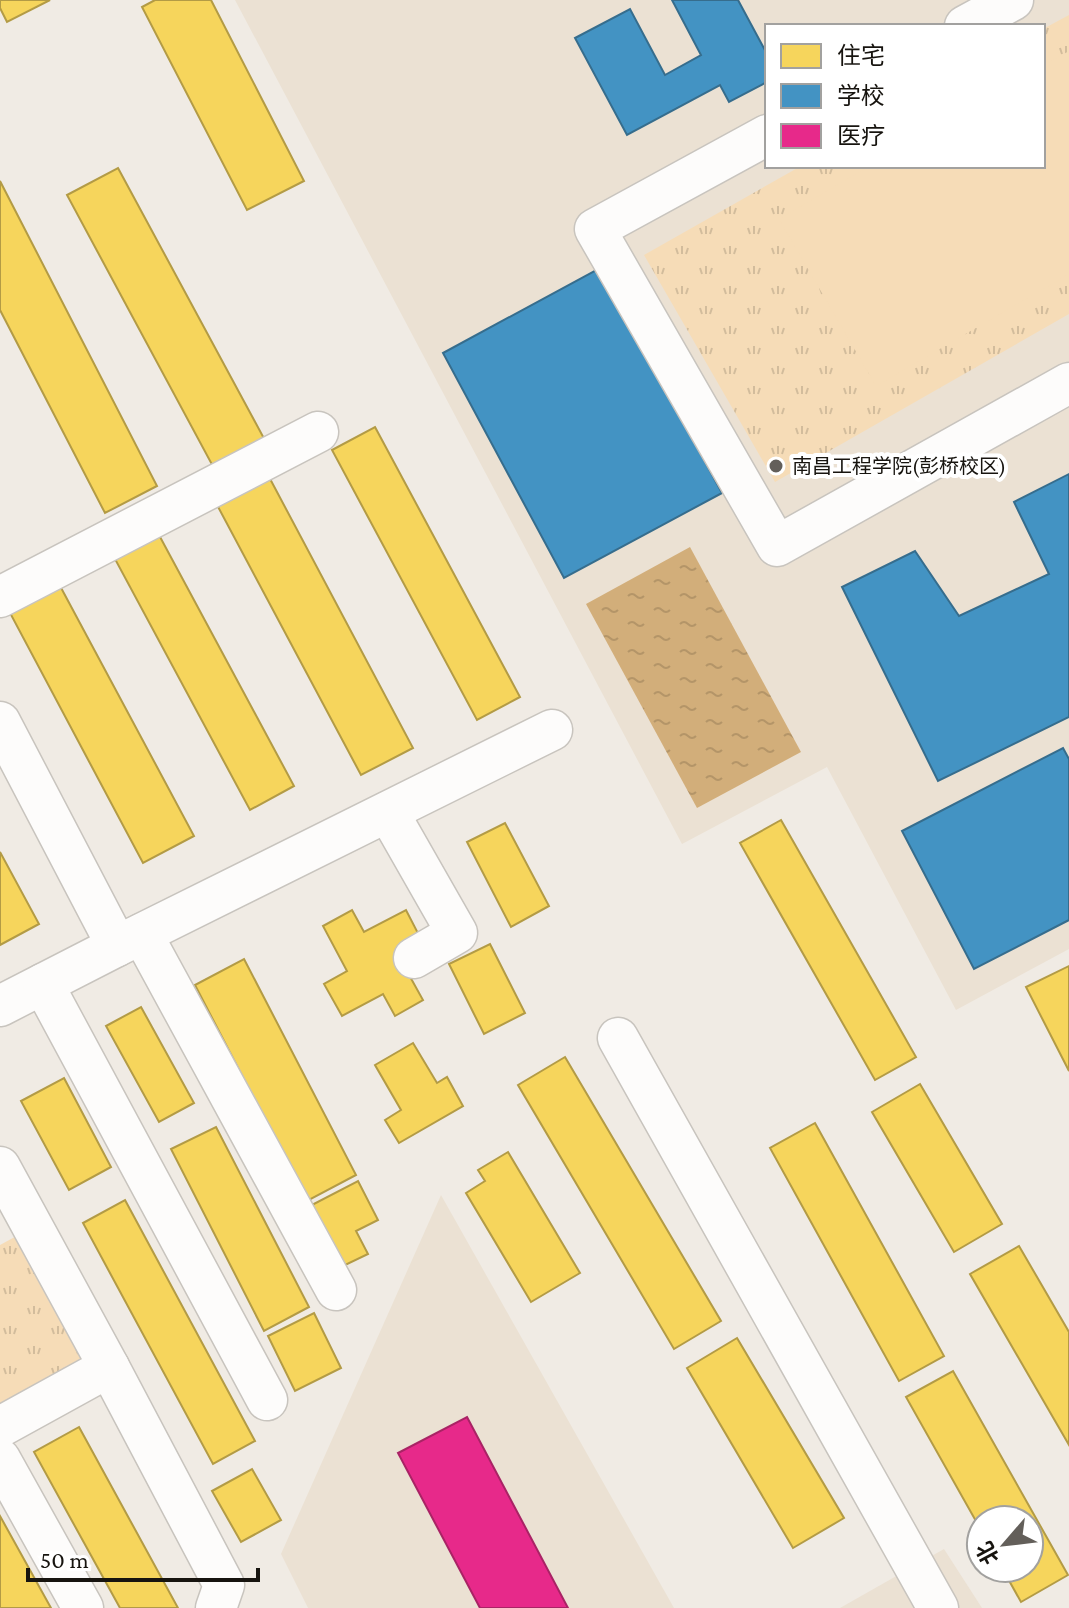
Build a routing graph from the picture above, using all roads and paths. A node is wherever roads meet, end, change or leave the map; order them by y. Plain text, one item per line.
1 (1013, 0) edge
2 (969, 24) edge
3 (765, 136) edge
4 (1069, 383) edge
5 (318, 432) dead end
6 (0, 597) edge
7 (0, 722) edge
8 (552, 730) dead end
9 (388, 812) junction
10 (129, 940) junction
11 (414, 958) dead end
12 (43, 984) junction
13 (0, 1006) edge
14 (618, 1038) dead end
15 (0, 1167) edge
16 (336, 1290) dead end
17 (109, 1367) junction
18 (267, 1400) dead end
19 (0, 1427) edge
20 (0, 1459) edge
21 (83, 1608) edge
22 (216, 1608) edge
23 (938, 1608) edge

1 - 2 street
3 - 4 street
5 - 6 street
7 - 10 street
8 - 9 street
9 - 10 street
9 - 11 street
10 - 12 street
10 - 16 street
12 - 13 street
12 - 18 street
14 - 23 street
15 - 17 street
17 - 19 street
17 - 22 street
20 - 21 street

